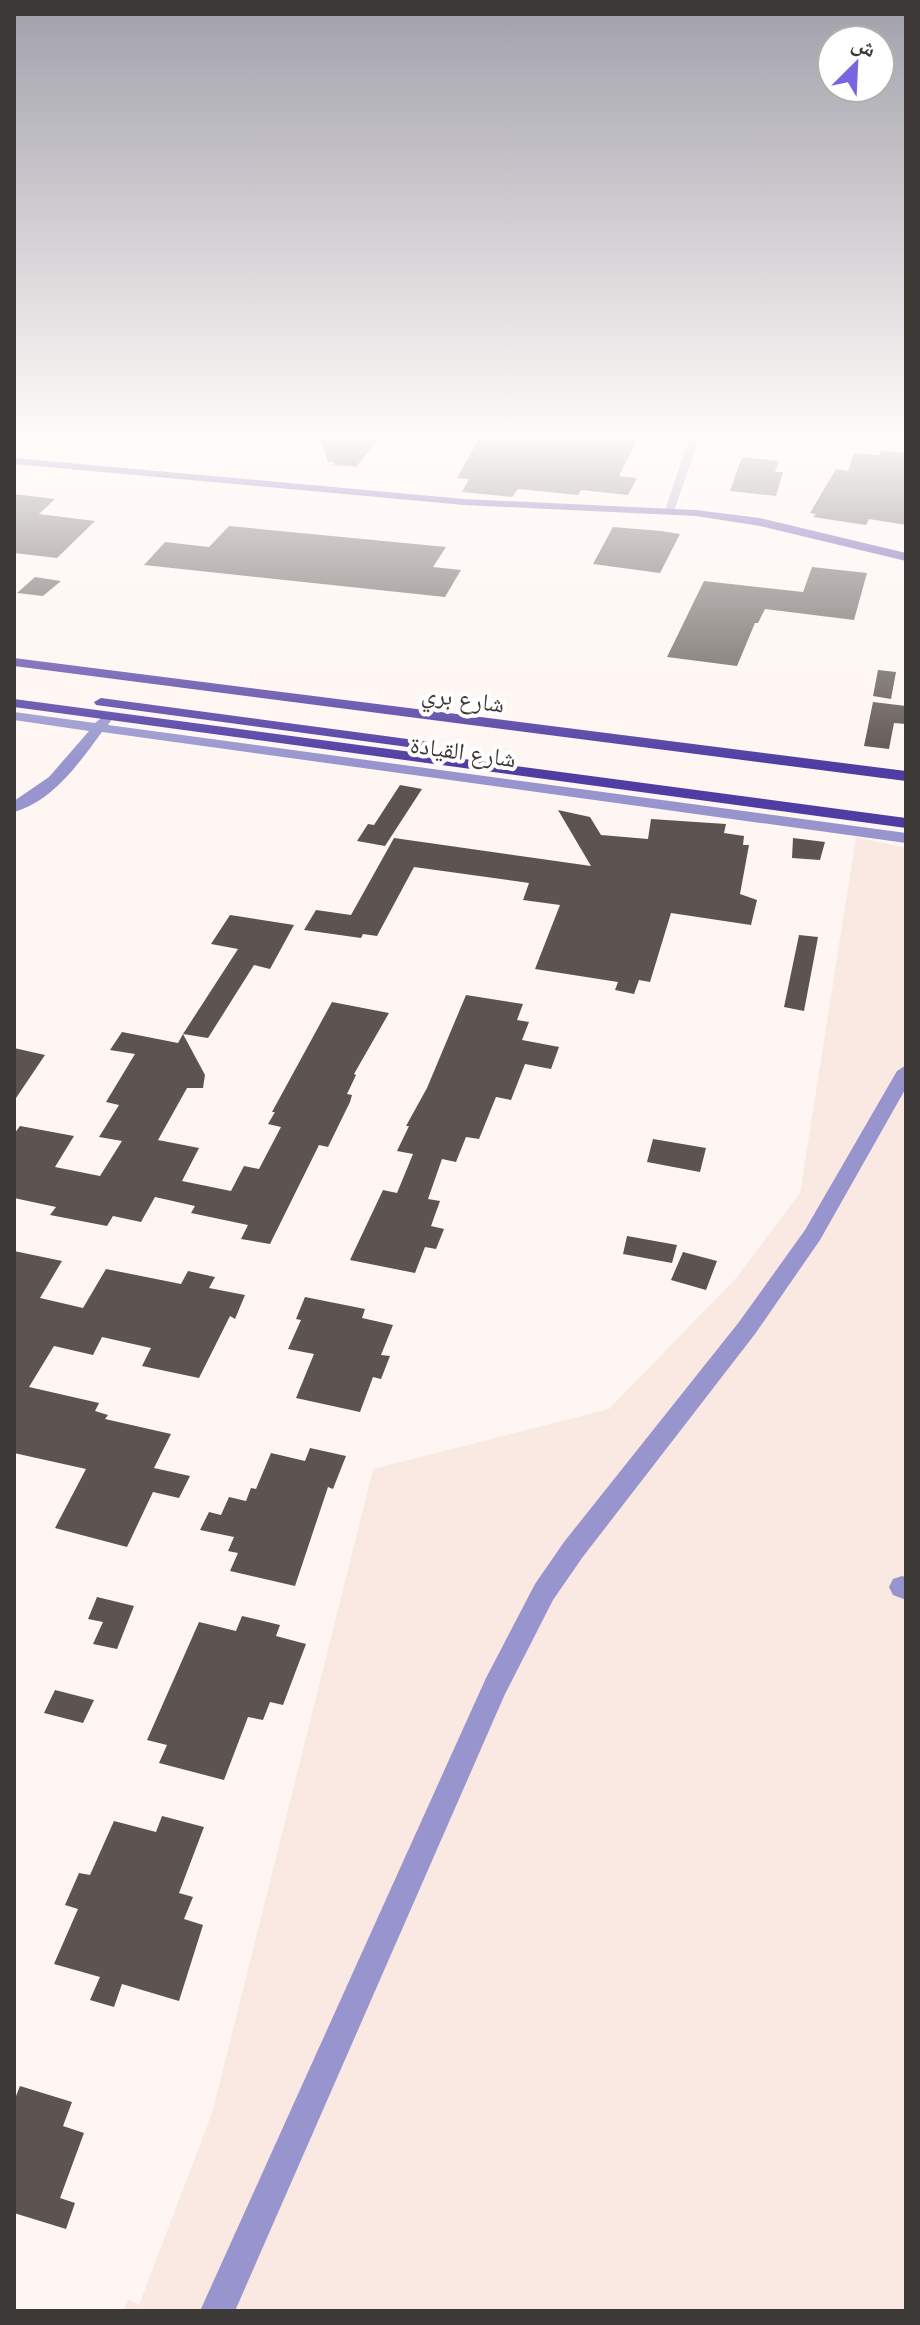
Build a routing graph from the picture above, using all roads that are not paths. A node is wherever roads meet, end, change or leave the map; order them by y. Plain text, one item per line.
1 (866, 548) edge
2 (906, 557) edge
3 (14, 662) edge
4 (14, 691) edge
5 (14, 703) edge
6 (14, 716) edge
7 (104, 721) junction
8 (906, 776) edge
9 (14, 807) edge
10 (906, 809) edge
11 (906, 823) edge
12 (906, 838) edge
13 (906, 1071) edge
14 (217, 2311) edge

1 - 2 main road
3 - 8 main road, شارع بري
4 - 10 main road, شارع القيادة
5 - 7 main road, شارع القيادة
6 - 7 street, شارع القيادة
7 - 9 street
7 - 11 main road, شارع القيادة
7 - 12 street, شارع القيادة
13 - 14 street

